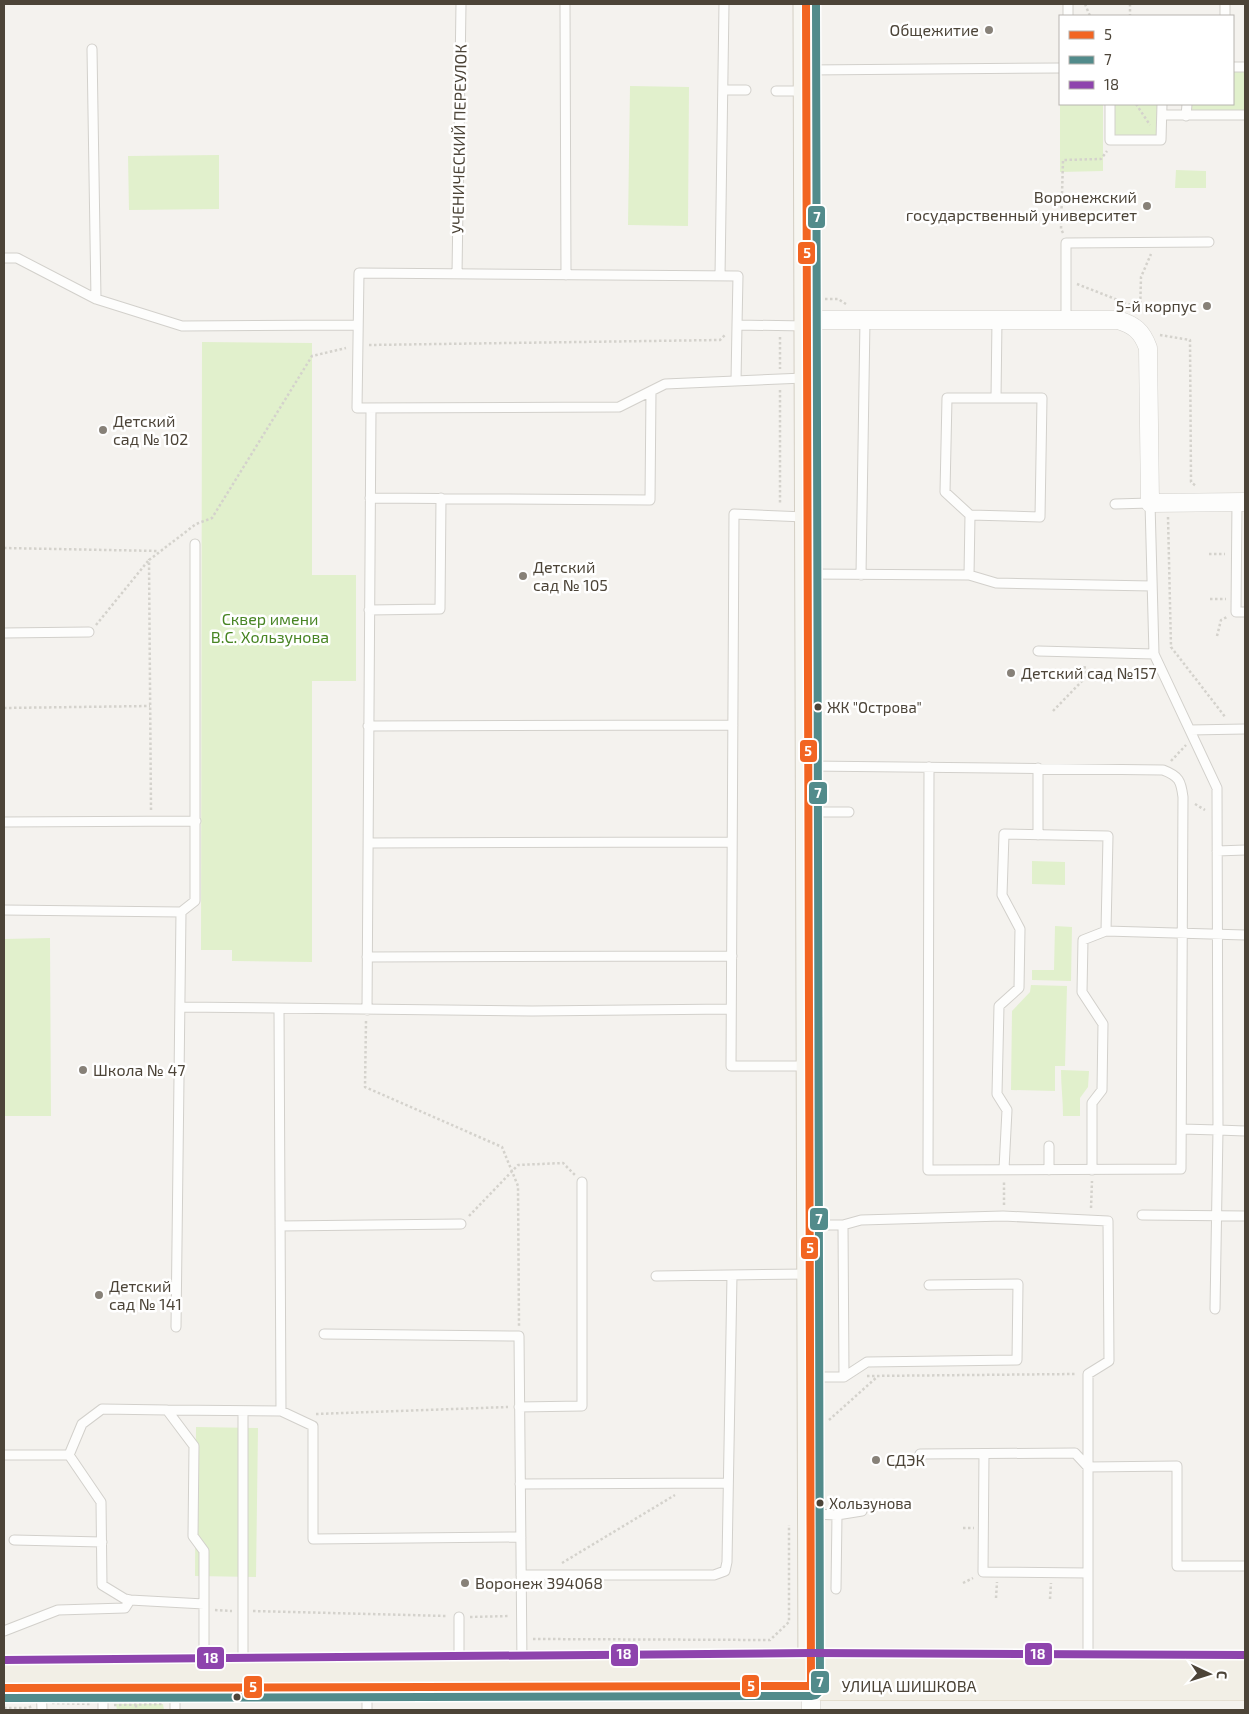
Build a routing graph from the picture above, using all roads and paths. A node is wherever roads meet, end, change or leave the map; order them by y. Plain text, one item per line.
1 (461, 4) edge
2 (565, 4) edge
3 (724, 4) edge
4 (806, 4) edge
5 (92, 49) dead end
6 (1059, 68) edge
7 (806, 80) junction
8 (723, 90) junction
9 (746, 90) dead end
10 (776, 91) dead end
11 (1110, 105) edge
12 (1162, 105) edge
13 (1187, 105) edge
14 (1162, 115) junction
15 (1186, 116) junction
16 (1245, 116) edge
17 (1110, 140) junction
18 (1209, 242) dead end
19 (1066, 243) junction
20 (1156, 243) junction
21 (4, 258) edge
22 (457, 274) junction
23 (566, 275) junction
24 (720, 276) junction
25 (1066, 280) junction
26 (96, 299) junction
27 (1141, 309) junction
28 (865, 320) junction
29 (996, 320) junction
30 (1066, 320) junction
31 (1138, 320) dead end
32 (807, 323) junction
33 (358, 325) junction
34 (737, 326) junction
35 (780, 326) junction
36 (1154, 334) dead end
37 (358, 346) junction
38 (807, 378) junction
39 (780, 379) junction
40 (736, 381) junction
41 (651, 391) junction
42 (996, 398) junction
43 (370, 408) junction
44 (1197, 487) dead end
45 (370, 498) junction
46 (441, 498) junction
47 (1241, 502) edge
48 (1150, 503) junction
49 (1115, 504) dead end
50 (970, 515) junction
51 (780, 516) junction
52 (808, 517) junction
53 (1169, 536) dead end
54 (195, 544) dead end
55 (4, 548) edge
56 (160, 551) junction
57 (1209, 554) dead end
58 (1236, 554) junction
59 (148, 560) junction
60 (808, 574) junction
61 (861, 575) junction
62 (969, 575) junction
63 (1152, 586) junction
64 (1210, 599) dead end
65 (1236, 600) junction
66 (369, 610) junction
67 (1240, 612) edge
68 (89, 632) joint
69 (4, 633) edge
70 (1217, 636) dead end
71 (1038, 651) dead end
72 (1085, 653) junction
73 (1154, 654) junction
74 (150, 706) junction
75 (4, 708) edge
76 (1053, 711) dead end
77 (733, 725) junction
78 (368, 726) junction
79 (1245, 729) edge
80 (1234, 730) junction
81 (1191, 734) junction
82 (808, 766) junction
83 (929, 767) junction
84 (1038, 768) junction
85 (1163, 770) junction
86 (1184, 797) junction
87 (808, 812) junction
88 (849, 812) dead end
89 (1217, 818) junction
90 (151, 821) junction
91 (196, 821) junction
92 (4, 822) edge
93 (1038, 835) junction
94 (732, 842) junction
95 (368, 843) junction
96 (1245, 850) edge
97 (1217, 852) junction
98 (4, 910) edge
99 (181, 912) junction
100 (1106, 931) junction
101 (1183, 932) junction
102 (1218, 934) junction
103 (1245, 935) edge
104 (732, 956) junction
105 (367, 957) junction
106 (180, 1008) junction
107 (280, 1009) junction
108 (731, 1009) junction
109 (367, 1010) junction
110 (809, 1066) junction
111 (1182, 1129) junction
112 (1218, 1130) junction
113 (1245, 1131) edge
114 (1049, 1146) dead end
115 (1004, 1169) junction
116 (1049, 1170) junction
117 (1092, 1170) junction
118 (512, 1171) junction
119 (582, 1182) joint
120 (1142, 1215) dead end
121 (1003, 1216) junction
122 (1217, 1216) junction
123 (1245, 1216) edge
124 (1091, 1221) junction
125 (461, 1224) joint
126 (810, 1225) junction
127 (843, 1225) junction
128 (280, 1226) junction
129 (810, 1274) junction
130 (732, 1275) junction
131 (656, 1276) dead end
132 (929, 1285) dead end
133 (1215, 1308) dead end
134 (176, 1327) dead end
135 (324, 1334) dead end
136 (519, 1336) junction
137 (1088, 1374) junction
138 (844, 1376) junction
139 (878, 1376) junction
140 (810, 1377) junction
141 (519, 1406) junction
142 (167, 1410) junction
143 (243, 1411) junction
144 (285, 1413) junction
145 (810, 1422) junction
146 (920, 1454) dead end
147 (984, 1454) junction
148 (4, 1455) edge
149 (69, 1455) junction
150 (1088, 1468) junction
151 (695, 1483) junction
152 (728, 1483) junction
153 (520, 1484) junction
154 (862, 1511) dead end
155 (837, 1515) junction
156 (800, 1516) junction
157 (521, 1537) junction
158 (14, 1540) dead end
159 (102, 1542) junction
160 (1245, 1566) edge
161 (1051, 1573) junction
162 (1088, 1573) junction
163 (521, 1575) junction
164 (543, 1575) junction
165 (836, 1589) dead end
166 (1050, 1599) dead end
167 (130, 1600) junction
168 (204, 1604) junction
169 (296, 1613) dead end
170 (521, 1616) junction
171 (458, 1617) junction
172 (4, 1631) edge
173 (522, 1652) junction
174 (1088, 1664) junction
175 (1245, 1665) edge
176 (459, 1666) junction
177 (204, 1668) junction
178 (243, 1668) junction
179 (4, 1670) edge
180 (811, 1686) edge
181 (1245, 1686) edge
182 (4, 1688) edge
183 (367, 1699) edge
184 (42, 1700) edge
185 (171, 1700) edge
186 (103, 1701) edge
187 (136, 1705) junction
188 (4, 1708) edge
189 (136, 1710) edge

1 - 22 lane, УЧЕНИЧЕСКИЙ ПЕРЕУЛОК
2 - 23 lane
3 - 8 lane
4 - 7 street
5 - 26 lane
6 - 7 lane
7 - 10 lane
7 - 32 street
8 - 9 lane
8 - 24 lane
11 - 17 lane
12 - 14 lane
13 - 15 lane
14 - 15 lane
14 - 17 lane
15 - 16 lane
17 - 19 path
18 - 20 lane
19 - 20 lane
19 - 25 lane
20 - 27 path
21 - 26 lane
22 - 23 lane
22 - 33 lane
23 - 24 lane
24 - 34 lane
25 - 27 path
25 - 30 lane
26 - 33 lane
27 - 31 path
28 - 29 street
28 - 32 street
28 - 61 lane
29 - 30 street
29 - 42 lane
30 - 48 street
32 - 35 lane
32 - 38 street
33 - 37 lane
34 - 35 lane
34 - 37 path
34 - 40 lane
35 - 39 path
36 - 44 path
37 - 43 lane
37 - 56 path
38 - 39 lane
38 - 52 street
39 - 40 lane
39 - 51 path
40 - 41 lane
41 - 43 lane
41 - 46 lane
42 - 50 lane
42 - 50 lane
43 - 45 lane
45 - 46 lane
45 - 66 lane
46 - 66 lane
47 - 48 street
47 - 58 lane
48 - 49 lane
48 - 63 lane
50 - 62 lane
51 - 52 lane
51 - 77 lane
52 - 60 street
53 - 80 path
54 - 91 lane
55 - 56 path
56 - 59 path
57 - 58 path
58 - 65 lane
59 - 68 path
59 - 74 path
60 - 61 lane
60 - 82 street
61 - 62 lane
62 - 63 lane
63 - 73 lane
64 - 65 path
65 - 67 lane
66 - 78 lane
67 - 70 path
68 - 69 lane
71 - 72 lane
72 - 73 lane
72 - 76 path
73 - 81 lane
74 - 75 path
74 - 90 path
77 - 78 lane
77 - 94 lane
78 - 95 lane
79 - 80 lane
80 - 81 lane
81 - 85 path
81 - 89 lane
82 - 83 lane
82 - 87 street
83 - 84 lane
83 - 115 lane
84 - 85 lane
84 - 93 lane
85 - 86 lane
86 - 89 path
86 - 101 lane
87 - 88 lane
87 - 110 street
89 - 97 lane
90 - 91 lane
90 - 92 lane
91 - 99 lane
93 - 100 lane
93 - 115 lane
94 - 95 lane
94 - 104 lane
95 - 105 lane
96 - 97 lane
97 - 102 lane
98 - 99 lane
99 - 106 lane
100 - 101 lane
100 - 117 lane
101 - 102 lane
101 - 111 lane
102 - 103 lane
102 - 112 lane
104 - 105 lane
104 - 108 lane
105 - 109 lane
106 - 107 lane
106 - 134 lane
107 - 109 lane
107 - 128 lane
108 - 109 lane
108 - 110 lane
109 - 118 path
110 - 126 street
111 - 112 lane
111 - 117 lane
112 - 113 lane
112 - 122 lane
114 - 116 lane
115 - 116 lane
115 - 121 path
116 - 117 lane
117 - 124 path
118 - 119 path
118 - 125 path
118 - 136 path
119 - 141 lane
120 - 122 lane
121 - 124 lane
121 - 127 lane
122 - 123 lane
122 - 133 lane
124 - 137 lane
125 - 128 lane
126 - 127 lane
126 - 129 street
127 - 138 lane
128 - 144 lane
129 - 130 lane
129 - 140 street
130 - 131 lane
130 - 152 lane
132 - 138 lane
135 - 136 lane
136 - 141 lane
137 - 139 path
137 - 150 lane
138 - 139 path
138 - 140 lane
139 - 145 path
140 - 145 street
141 - 144 path
141 - 153 lane
142 - 143 lane
142 - 149 lane
142 - 168 lane
143 - 144 lane
143 - 178 lane
144 - 157 lane
145 - 156 street
146 - 147 lane
147 - 150 lane
147 - 161 lane
148 - 149 lane
149 - 159 lane
150 - 160 lane
150 - 162 lane
151 - 152 lane
151 - 153 lane
151 - 164 path
152 - 164 lane
153 - 157 lane
154 - 155 lane
155 - 156 lane
155 - 165 lane
156 - 173 path
156 - 180 street
157 - 163 lane
158 - 159 lane
159 - 167 lane
161 - 162 lane
161 - 166 path
162 - 174 lane
163 - 164 lane
163 - 170 lane
167 - 168 lane
167 - 172 lane
168 - 177 lane
169 - 171 path
170 - 171 path
170 - 173 lane
171 - 176 lane
173 - 176 main road, УЛИЦА ШИШКОВА
173 - 180 main road, УЛИЦА ШИШКОВА
174 - 175 main road, УЛИЦА ШИШКОВА
174 - 180 main road, УЛИЦА ШИШКОВА
176 - 178 main road, УЛИЦА ШИШКОВА
177 - 178 main road, УЛИЦА ШИШКОВА
177 - 179 main road, УЛИЦА ШИШКОВА
180 - 181 main road, УЛИЦА ШИШКОВА
180 - 183 main road, УЛИЦА ШИШКОВА
182 - 184 main road, УЛИЦА ШИШКОВА
183 - 185 main road, УЛИЦА ШИШКОВА
184 - 186 main road, УЛИЦА ШИШКОВА
184 - 186 path
184 - 188 path
185 - 186 main road, УЛИЦА ШИШКОВА
185 - 187 path
186 - 187 path
187 - 189 path

